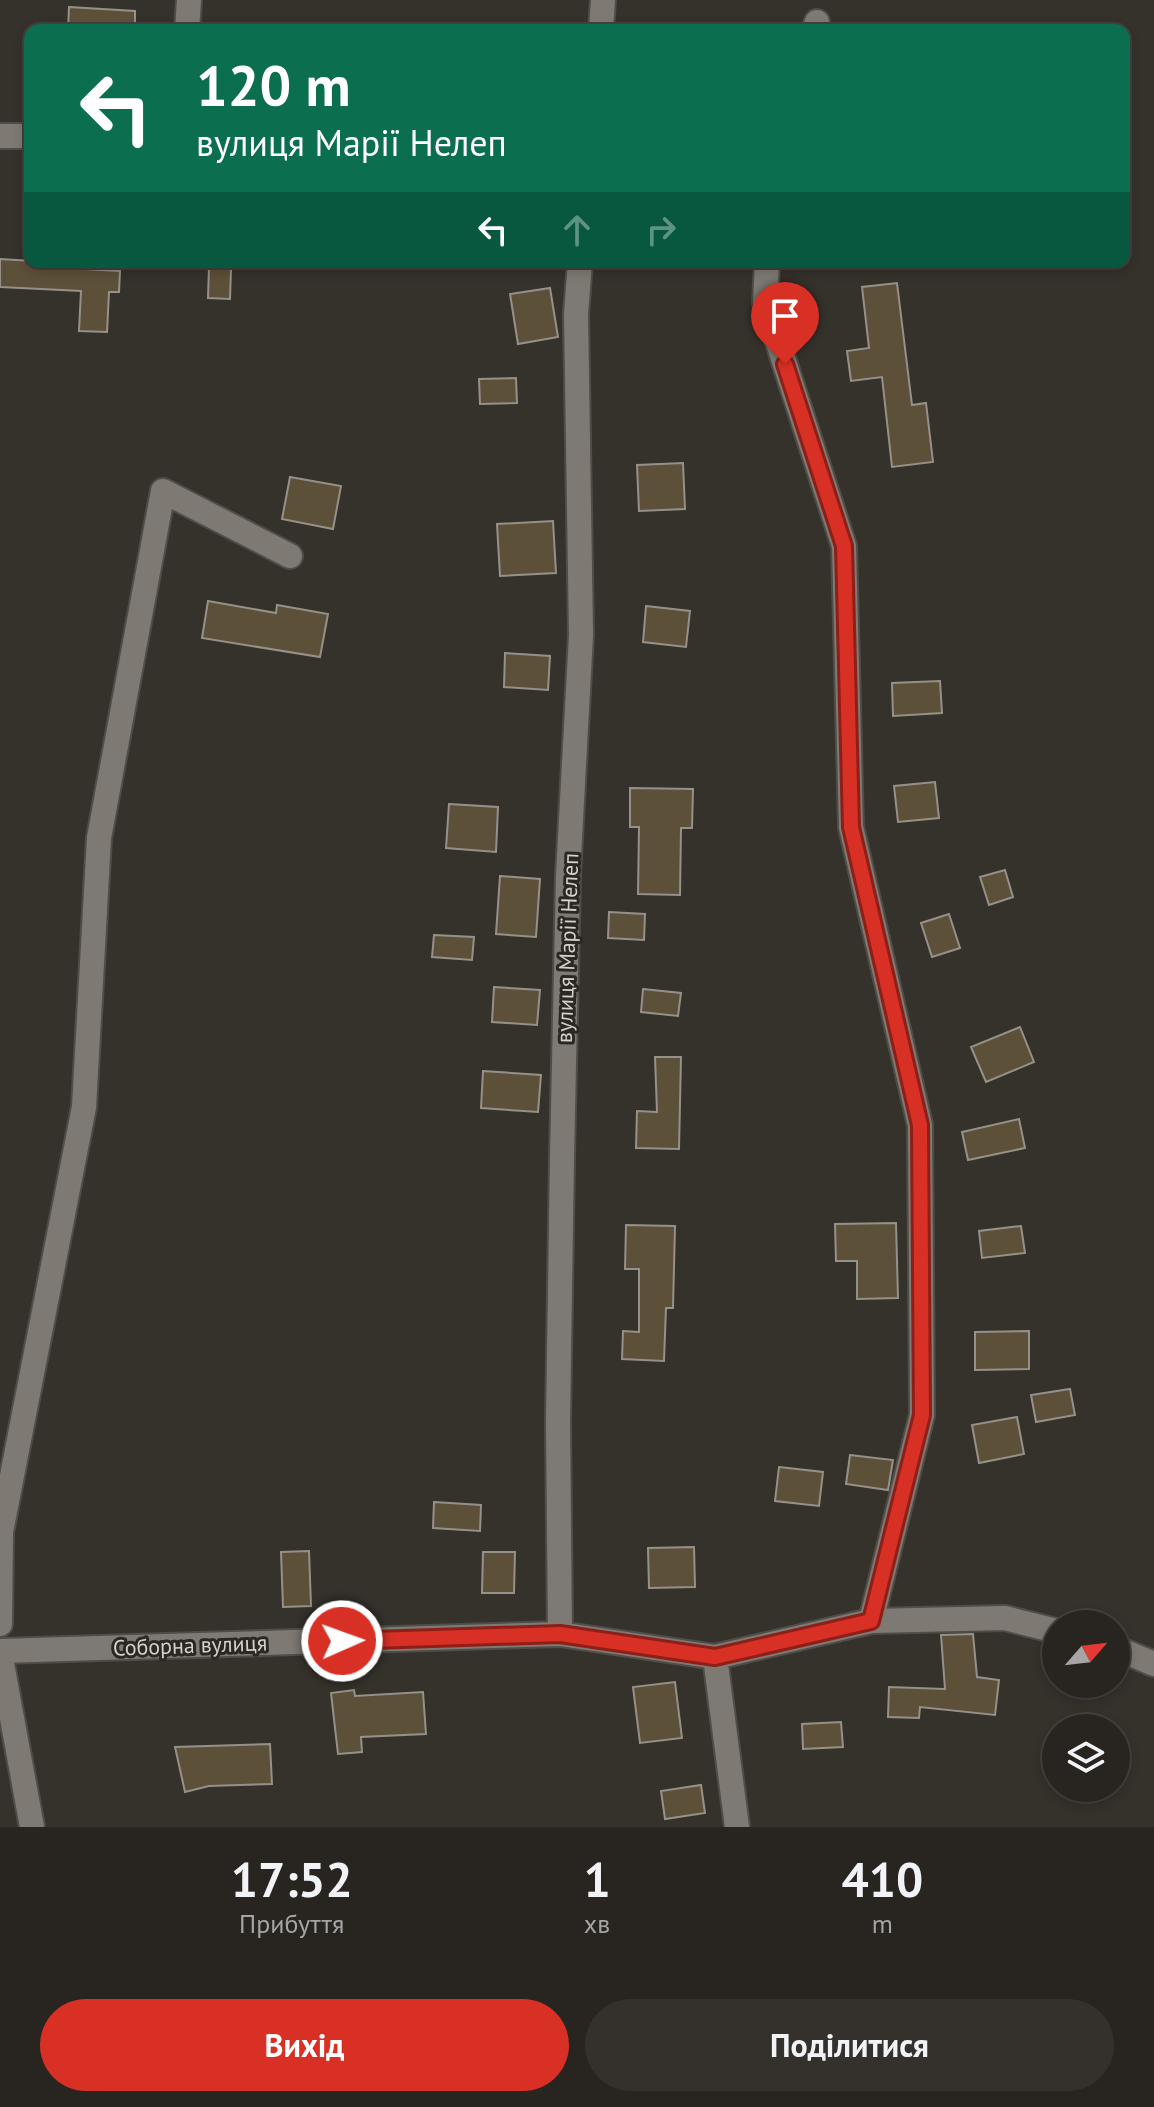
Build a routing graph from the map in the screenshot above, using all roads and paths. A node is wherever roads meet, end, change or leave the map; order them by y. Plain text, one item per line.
1 (189, 0) edge
2 (603, 0) edge
3 (187, 24) edge
4 (601, 24) edge
5 (0, 136) edge
6 (24, 136) edge
7 (580, 268) edge
8 (767, 268) edge
9 (290, 556) dead end
10 (10, 1432) edge
11 (871, 1621) junction
12 (0, 1624) edge
13 (1042, 1627) edge
14 (560, 1634) junction
15 (0, 1652) edge
16 (1130, 1654) edge
17 (715, 1657) junction
18 (1154, 1664) edge
19 (32, 1827) edge
20 (737, 1827) edge

1 - 3 street
2 - 4 street
5 - 6 street
7 - 14 street, вулиця Марії Нелеп
8 - 11 street
9 - 10 street
10 - 12 street
11 - 13 street, Соборна вулиця
11 - 17 street, Соборна вулиця
14 - 15 street, Соборна вулиця
14 - 17 street, Соборна вулиця
15 - 19 street
16 - 18 street
17 - 20 street

